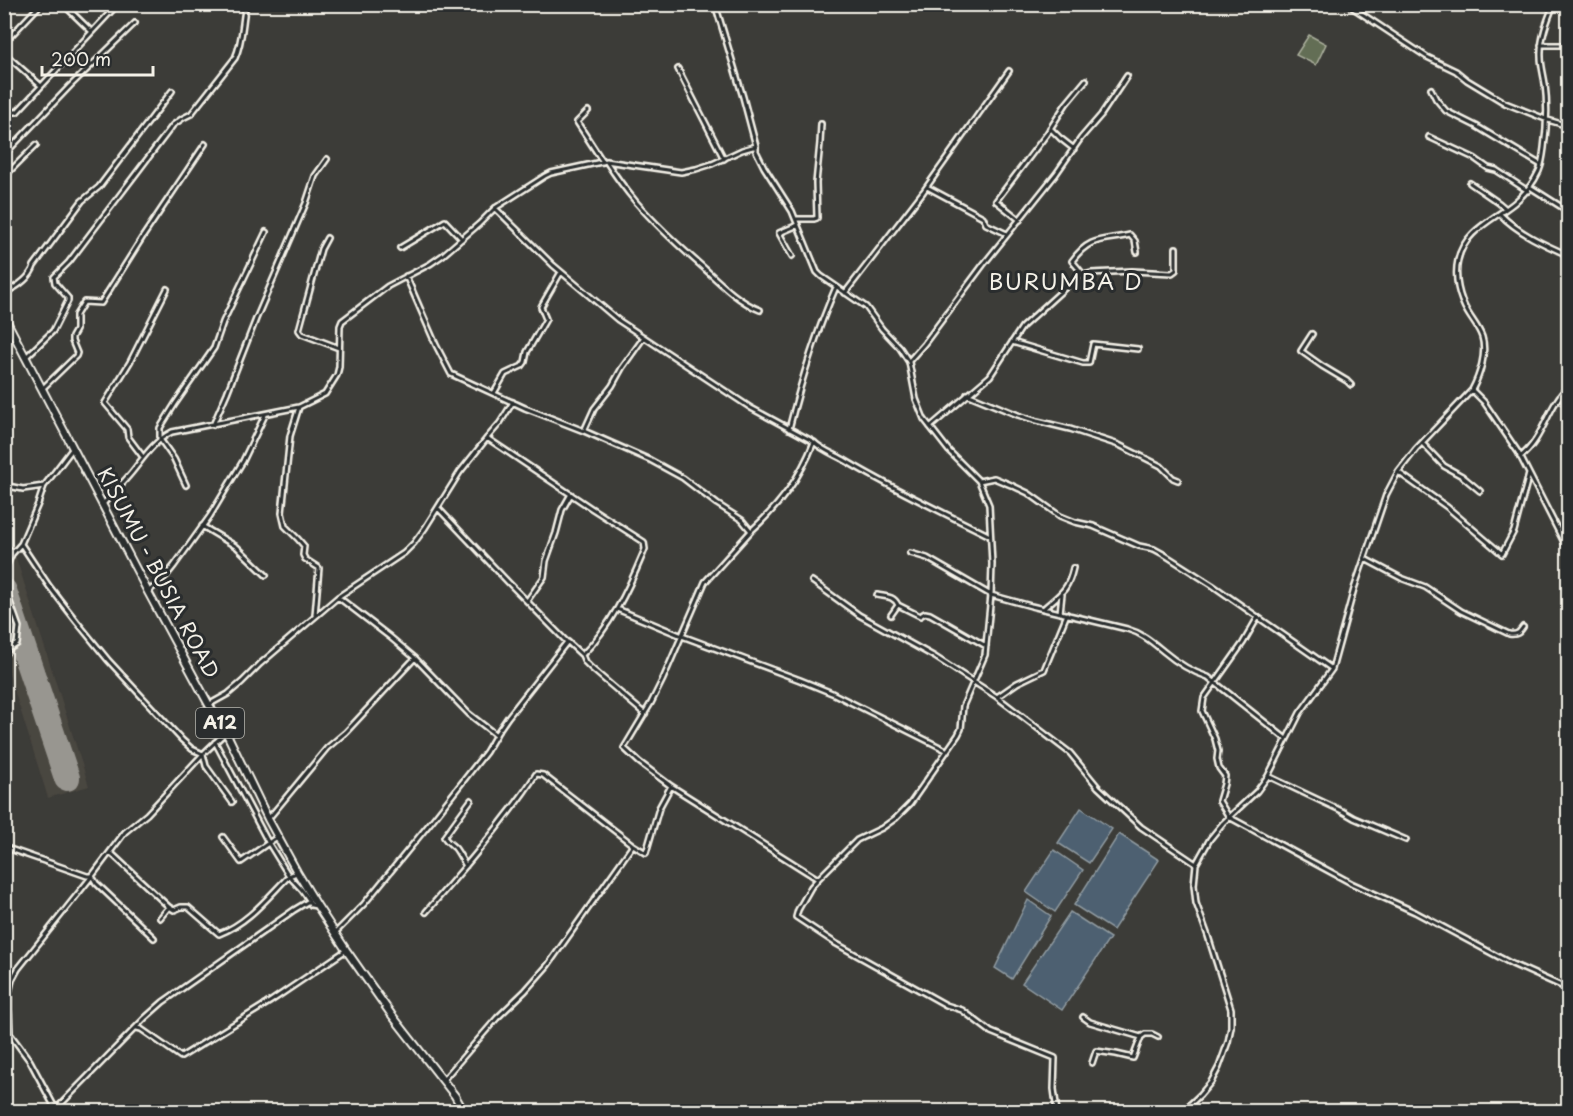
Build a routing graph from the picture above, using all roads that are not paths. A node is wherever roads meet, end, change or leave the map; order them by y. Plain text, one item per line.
1 (41, 4) edge
2 (63, 4) edge
3 (118, 4) edge
4 (246, 4) edge
5 (715, 4) edge
6 (1347, 4) edge
7 (1554, 4) edge
8 (135, 23) dead end
9 (91, 31) junction
10 (4, 43) edge
11 (1541, 45) junction
12 (1569, 45) edge
13 (4, 52) edge
14 (678, 69) dead end
15 (1009, 71) dead end
16 (1127, 76) dead end
17 (1086, 80) dead end
18 (40, 85) junction
19 (1431, 88) dead end
20 (172, 91) dead end
21 (4, 104) edge
22 (588, 111) dead end
23 (1548, 120) junction
24 (821, 124) dead end
25 (1569, 126) edge
26 (1050, 128) junction
27 (1429, 137) dead end
28 (206, 144) dead end
29 (36, 145) dead end
30 (756, 146) junction
31 (1074, 149) junction
32 (4, 155) edge
33 (327, 159) dead end
34 (724, 159) junction
35 (604, 161) junction
36 (1541, 165) junction
37 (4, 177) edge
38 (1470, 183) dead end
39 (927, 187) junction
40 (1529, 189) junction
41 (495, 208) junction
42 (1506, 209) junction
43 (1569, 211) edge
44 (1500, 214) junction
45 (796, 219) junction
46 (1020, 219) junction
47 (798, 225) junction
48 (266, 232) dead end
49 (1007, 235) junction
50 (327, 238) dead end
51 (462, 239) junction
52 (400, 248) dead end
53 (1176, 248) dead end
54 (1137, 252) dead end
55 (792, 255) dead end
56 (1569, 255) edge
57 (561, 272) junction
58 (1083, 274) junction
59 (406, 276) junction
60 (836, 287) junction
61 (167, 289) dead end
62 (4, 293) edge
63 (845, 293) junction
64 (760, 310) dead end
65 (4, 316) edge
66 (1312, 334) dead end
67 (644, 337) junction
68 (1012, 342) junction
69 (339, 348) junction
70 (1138, 349) dead end
71 (26, 357) junction
72 (909, 361) junction
73 (1351, 385) dead end
74 (1569, 387) edge
75 (42, 389) junction
76 (1472, 390) junction
77 (494, 393) junction
78 (967, 394) junction
79 (513, 402) junction
80 (299, 407) junction
81 (265, 414) junction
82 (213, 424) junction
83 (930, 427) junction
84 (789, 429) junction
85 (584, 431) junction
86 (487, 438) junction
87 (160, 439) junction
88 (814, 442) junction
89 (1422, 443) junction
90 (73, 448) junction
91 (143, 457) junction
92 (1520, 457) junction
93 (1398, 472) junction
94 (1528, 474) junction
95 (1178, 480) dead end
96 (979, 481) junction
97 (186, 485) dead end
98 (44, 486) junction
99 (4, 487) edge
100 (1480, 491) dead end
101 (571, 494) junction
102 (103, 504) junction
103 (438, 508) junction
104 (202, 526) junction
105 (751, 531) junction
106 (990, 536) junction
107 (21, 544) junction
108 (4, 549) edge
109 (1569, 550) edge
110 (14, 552) junction
111 (910, 553) dead end
112 (1365, 559) junction
113 (1074, 568) dead end
114 (4, 571) edge
115 (266, 575) dead end
116 (812, 581) dead end
117 (4, 585) edge
118 (1064, 590) junction
119 (148, 592) junction
120 (877, 595) dead end
121 (991, 595) junction
122 (338, 597) junction
123 (527, 601) junction
124 (898, 604) junction
125 (617, 609) junction
126 (1043, 609) junction
127 (1060, 613) junction
128 (1067, 614) junction
129 (891, 615) dead end
130 (315, 616) junction
131 (1258, 616) junction
132 (1523, 627) dead end
133 (682, 636) junction
134 (567, 642) junction
135 (986, 646) junction
136 (582, 655) junction
137 (4, 656) edge
138 (415, 658) junction
139 (1332, 669) junction
140 (973, 681) junction
141 (1216, 683) junction
142 (996, 697) junction
143 (209, 705) junction
144 (645, 714) junction
145 (226, 732) junction
146 (496, 735) junction
147 (1286, 740) junction
148 (215, 742) junction
149 (946, 751) junction
150 (203, 754) junction
151 (1268, 776) junction
152 (671, 786) junction
153 (471, 800) dead end
154 (232, 802) dead end
155 (1229, 817) junction
156 (268, 819) junction
157 (223, 837) dead end
158 (277, 837) junction
159 (1406, 840) dead end
160 (268, 842) junction
161 (633, 845) junction
162 (6, 848) edge
163 (109, 852) junction
164 (1196, 864) junction
165 (466, 866) junction
166 (297, 872) junction
167 (92, 876) junction
168 (289, 876) junction
169 (818, 879) junction
170 (309, 901) junction
171 (169, 907) junction
172 (318, 907) junction
173 (426, 912) dead end
174 (160, 918) dead end
175 (335, 933) junction
176 (154, 938) dead end
177 (346, 950) junction
178 (1569, 989) edge
179 (1083, 1017) dead end
180 (136, 1028) junction
181 (1142, 1037) junction
182 (1158, 1037) dead end
183 (1092, 1063) dead end
184 (443, 1080) junction
185 (464, 1112) edge
186 (1057, 1112) edge
187 (1182, 1112) edge

1 - 10 street
2 - 9 street
3 - 9 street
4 - 71 street
5 - 30 street
6 - 23 street
7 - 11 street
8 - 32 street
9 - 18 street
11 - 12 street
11 - 23 street
13 - 18 street
14 - 34 street
15 - 39 street
16 - 31 street
17 - 26 street
18 - 21 street
19 - 36 street
20 - 62 street
22 - 35 street
23 - 25 street
23 - 36 street
24 - 45 street
26 - 31 street
26 - 46 street
27 - 40 street
28 - 75 street
29 - 37 street
30 - 34 street
30 - 45 street
31 - 46 street
33 - 82 street
34 - 35 street
35 - 41 street
35 - 64 street
36 - 40 street
38 - 42 street
39 - 49 street
39 - 63 street
40 - 42 street
40 - 43 street
41 - 51 street
41 - 57 street
42 - 44 street
44 - 56 street
44 - 76 street
45 - 47 street
46 - 49 street
47 - 55 street
47 - 60 street
48 - 87 street
49 - 72 street
50 - 69 street
51 - 52 street
51 - 59 street
53 - 58 street
54 - 58 street
57 - 67 street
57 - 77 street
58 - 68 street
59 - 69 street
59 - 77 street
60 - 63 street
60 - 84 street
61 - 91 street
63 - 72 street
65 - 71 highway, KISUMU - BUSIA ROAD / A12
66 - 73 street
67 - 84 street
67 - 85 street
68 - 70 street
68 - 78 street
69 - 80 street
71 - 75 highway, KISUMU - BUSIA ROAD / A12
72 - 83 street
74 - 92 street
75 - 90 highway, KISUMU - BUSIA ROAD / A12
76 - 89 street
76 - 92 street
77 - 79 street
78 - 83 street
78 - 95 street
79 - 85 street
79 - 86 street
80 - 81 street
80 - 130 street
81 - 82 street
81 - 104 street
82 - 87 street
83 - 96 street
84 - 88 street
85 - 105 street
86 - 101 street
86 - 103 street
87 - 91 street
87 - 97 street
88 - 105 street
88 - 106 street
89 - 93 street
89 - 100 street
90 - 98 street
90 - 102 highway, KISUMU - BUSIA ROAD / A12
91 - 102 street
92 - 94 street
93 - 94 street
93 - 112 street
94 - 109 street
96 - 106 street
96 - 131 street
98 - 99 street
98 - 107 street
101 - 123 street
101 - 125 street
102 - 119 highway, KISUMU - BUSIA ROAD / A12
103 - 122 street
103 - 123 street
104 - 115 street
104 - 119 street
105 - 133 street
106 - 121 street
107 - 110 street
107 - 150 street
108 - 110 street
110 - 114 street
111 - 121 street
112 - 132 street
112 - 139 street
113 - 118 street
116 - 140 street
117 - 137 street
118 - 126 street
118 - 127 street
119 - 143 highway, KISUMU - BUSIA ROAD / A12
120 - 124 street
121 - 126 street
121 - 135 street
122 - 130 street
122 - 138 street
123 - 134 street
124 - 129 street
124 - 135 street
125 - 133 street
125 - 136 street
126 - 127 street
127 - 128 street
128 - 141 street
128 - 142 street
130 - 143 street
131 - 139 street
131 - 141 street
133 - 144 street
133 - 149 street
134 - 136 street
134 - 146 street
135 - 140 street
136 - 144 street
138 - 146 street
138 - 156 street
139 - 147 street
140 - 142 street
140 - 149 street
141 - 147 street
141 - 155 street
142 - 164 street
143 - 145 highway, KISUMU - BUSIA ROAD / A12
144 - 152 street
145 - 148 street
145 - 156 highway, KISUMU - BUSIA ROAD / A12
146 - 175 street
147 - 151 street
148 - 150 street
148 - 160 street
149 - 169 street
150 - 154 street
150 - 163 street
151 - 155 street
151 - 159 street
152 - 161 street
152 - 169 street
153 - 165 street
155 - 164 street
155 - 178 street
156 - 158 highway, KISUMU - BUSIA ROAD / A12
157 - 160 street
158 - 160 street
158 - 166 highway, KISUMU - BUSIA ROAD / A12
160 - 168 street
161 - 165 street
161 - 184 street
162 - 167 street
163 - 167 street
163 - 171 street
164 - 187 street
165 - 173 street
166 - 168 street
166 - 172 highway, KISUMU - BUSIA ROAD / A12
167 - 176 street
167 - 180 street
168 - 170 street
168 - 171 street
169 - 186 street
170 - 172 street
170 - 180 street
171 - 174 street
172 - 175 highway, KISUMU - BUSIA ROAD / A12
175 - 177 highway, KISUMU - BUSIA ROAD / A12
177 - 180 street
177 - 184 highway, KISUMU - BUSIA ROAD / A12
179 - 181 street
181 - 182 street
181 - 183 street
184 - 185 highway, KISUMU - BUSIA ROAD / A12

